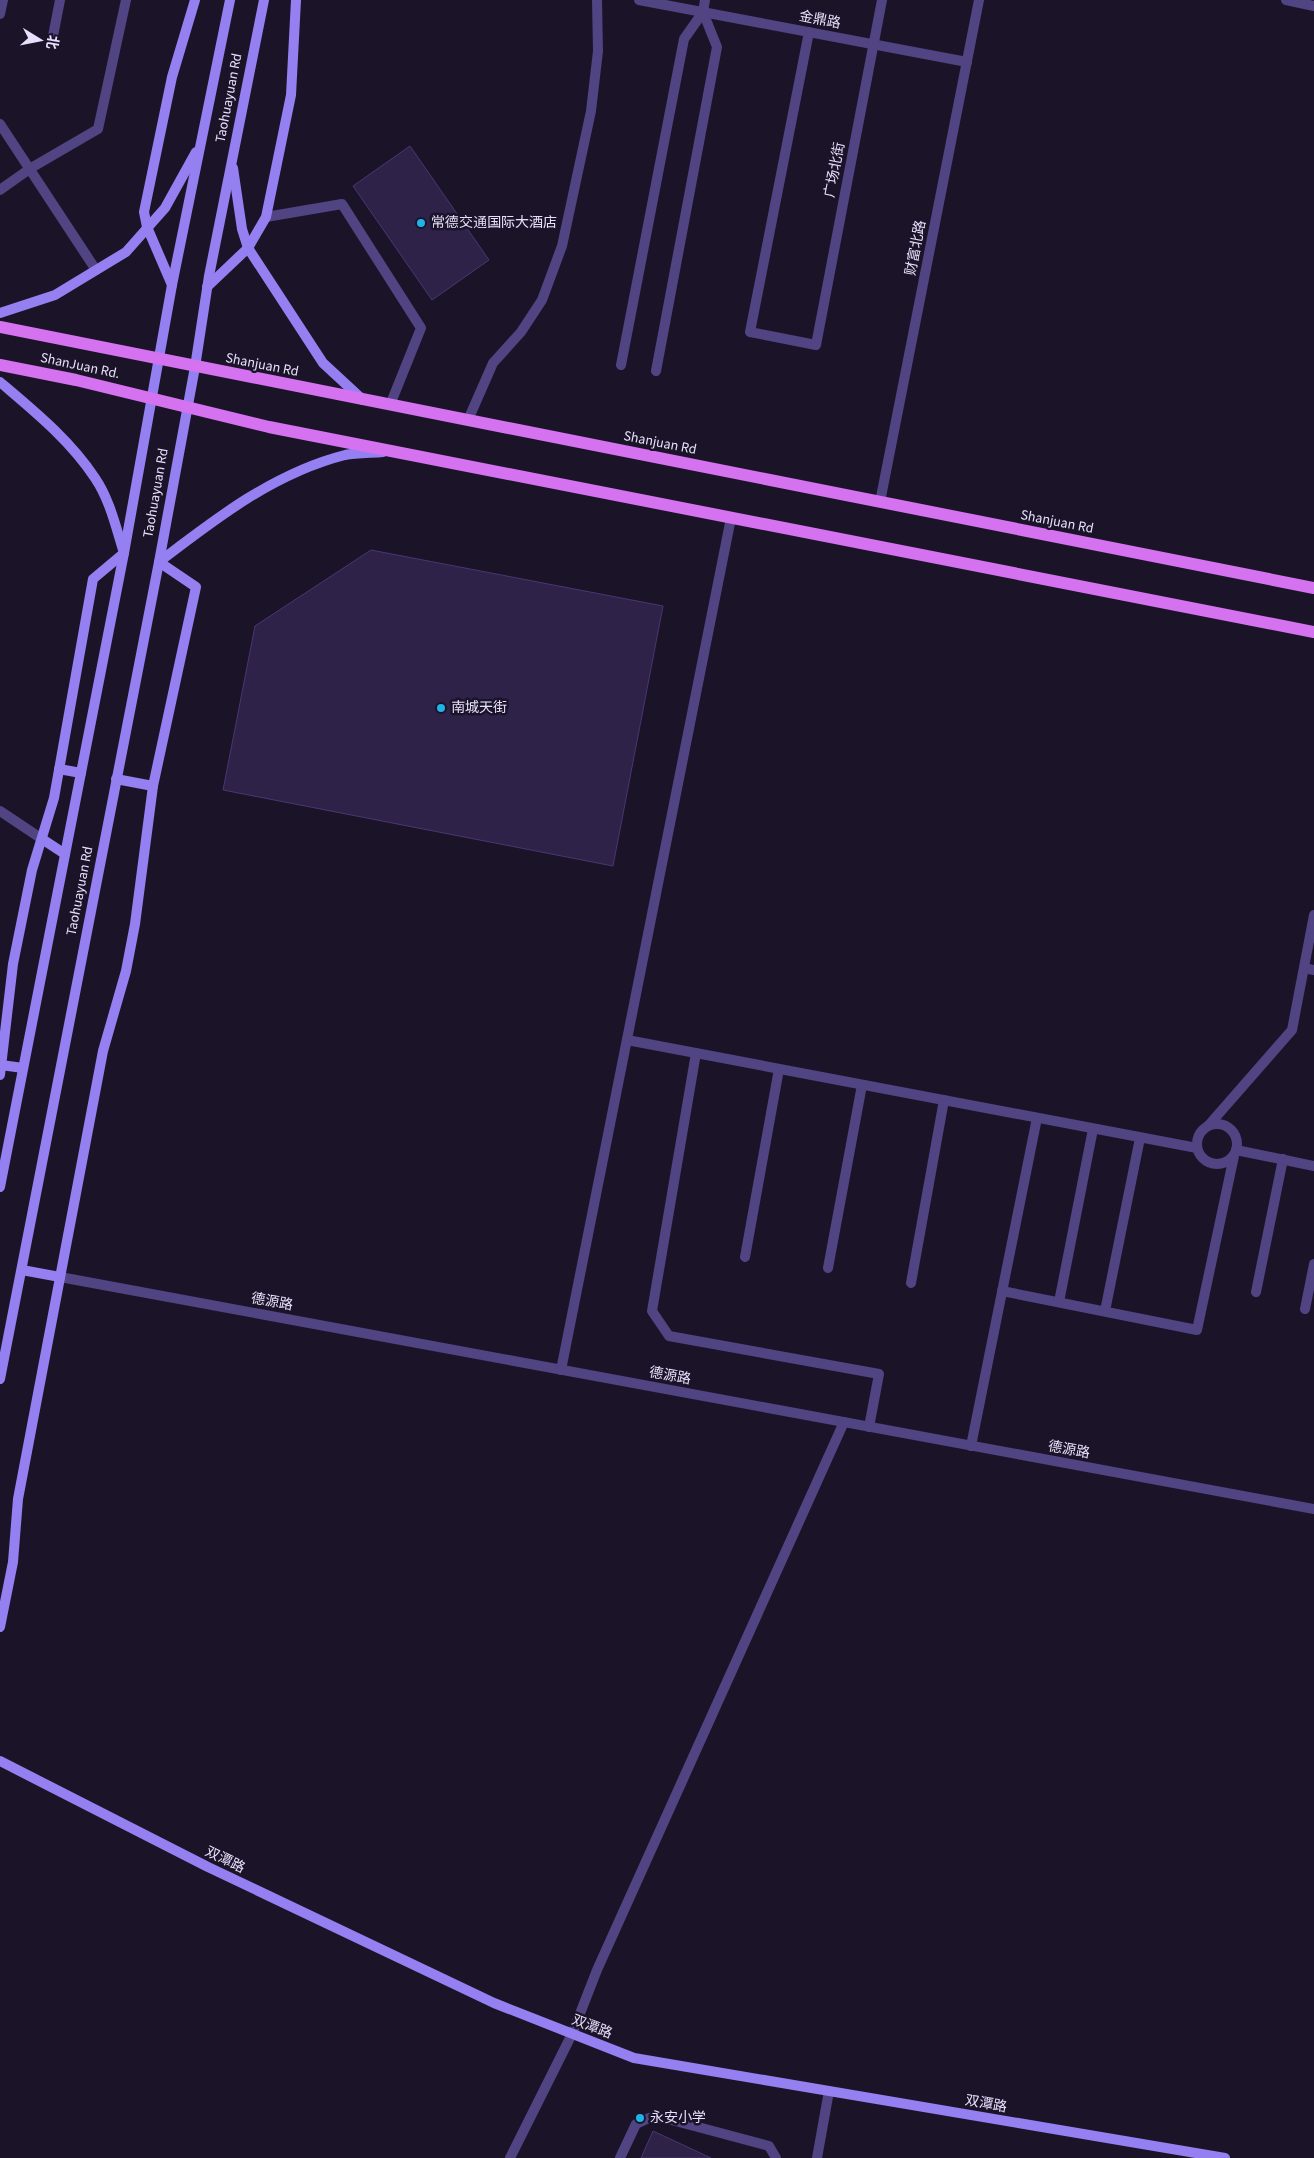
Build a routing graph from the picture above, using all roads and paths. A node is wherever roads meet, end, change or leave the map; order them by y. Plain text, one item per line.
1 (3, 0) edge
2 (60, 0) edge
3 (126, 0) edge
4 (195, 0) edge
5 (230, 0) edge
6 (264, 0) edge
7 (296, 0) edge
8 (597, 0) edge
9 (639, 0) edge
10 (705, 0) edge
11 (882, 0) edge
12 (979, 0) edge
13 (1286, 0) edge
14 (1314, 6) edge
15 (703, 12) junction
16 (0, 14) edge
17 (809, 32) junction
18 (53, 36) dead end
19 (873, 44) junction
20 (967, 62) junction
21 (0, 124) edge
22 (201, 142) junction
23 (232, 161) junction
24 (31, 168) junction
25 (0, 190) edge
26 (266, 217) junction
27 (147, 228) junction
28 (248, 248) junction
29 (96, 270) junction
30 (172, 285) junction
31 (207, 286) junction
32 (0, 313) edge
33 (0, 327) edge
34 (160, 358) junction
35 (621, 364) dead end
36 (0, 365) edge
37 (195, 367) junction
38 (656, 371) dead end
39 (0, 382) edge
40 (153, 398) junction
41 (364, 400) junction
42 (390, 405) junction
43 (187, 408) junction
44 (468, 420) junction
45 (394, 451) junction
46 (880, 502) junction
47 (731, 518) junction
48 (124, 553) junction
49 (158, 562) junction
50 (1314, 588) edge
51 (1314, 632) edge
52 (59, 769) junction
53 (81, 773) junction
54 (116, 779) junction
55 (153, 786) junction
56 (0, 811) edge
57 (42, 839) junction
58 (65, 854) junction
59 (1314, 915) edge
60 (1309, 969) edge
61 (627, 1040) junction
62 (696, 1053) junction
63 (23, 1068) junction
64 (779, 1069) junction
65 (1, 1070) edge
66 (862, 1085) junction
67 (944, 1100) junction
68 (1037, 1118) junction
69 (1208, 1126) junction
70 (1093, 1129) junction
71 (1140, 1138) junction
72 (1197, 1148) junction
73 (1235, 1153) junction
74 (1282, 1159) junction
75 (1314, 1166) edge
76 (0, 1187) edge
77 (744, 1257) dead end
78 (1314, 1264) edge
79 (828, 1268) dead end
80 (22, 1270) junction
81 (60, 1277) junction
82 (911, 1282) dead end
83 (1002, 1290) junction
84 (1256, 1292) dead end
85 (1059, 1302) junction
86 (1305, 1309) dead end
87 (1105, 1311) junction
88 (561, 1370) junction
89 (0, 1379) edge
90 (844, 1422) junction
91 (869, 1427) junction
92 (971, 1446) junction
93 (1314, 1509) edge
94 (0, 1627) edge
95 (0, 1761) edge
96 (572, 2034) junction
97 (829, 2091) junction
98 (510, 2158) edge
99 (620, 2158) edge
100 (776, 2158) edge
101 (817, 2158) edge
102 (1225, 2158) edge

1 - 16 street
2 - 18 street
3 - 24 street
4 - 27 street
5 - 22 street, Taohuayuan Rd
6 - 23 street, Taohuayuan Rd
7 - 26 street
8 - 44 street
9 - 15 street, 金鼎路
10 - 15 street
11 - 19 street, 广场北街
12 - 20 street, 财富北路
13 - 14 street
15 - 17 street, 金鼎路
15 - 35 street
15 - 38 street
17 - 19 street, 金鼎路
17 - 19 street, 广场北街
19 - 20 street, 金鼎路
20 - 46 street, 财富北路
21 - 24 street
22 - 27 street
22 - 30 street, Taohuayuan Rd
23 - 28 street
23 - 31 street, Taohuayuan Rd
24 - 25 street
24 - 29 street
26 - 28 street
26 - 42 street
27 - 29 street
27 - 30 street
28 - 31 street
28 - 41 street
29 - 32 street
30 - 34 street, Taohuayuan Rd
31 - 37 street, Taohuayuan Rd
33 - 34 main road, Shanjuan Rd
34 - 37 main road, Shanjuan Rd
34 - 40 street, Taohuayuan Rd
36 - 40 main road, ShanJuan Rd.
37 - 41 main road, Shanjuan Rd
37 - 43 street, Taohuayuan Rd
39 - 48 street
40 - 43 main road
40 - 48 street, Taohuayuan Rd
41 - 42 main road, Shanjuan Rd
42 - 44 main road, Shanjuan Rd
43 - 45 main road
43 - 49 street, Taohuayuan Rd
44 - 46 main road, Shanjuan Rd
45 - 47 main road
45 - 49 street
46 - 50 main road, Shanjuan Rd
47 - 51 main road
47 - 61 street
48 - 52 street
48 - 53 street, Taohuayuan Rd
49 - 54 street, Taohuayuan Rd
49 - 55 street
52 - 53 street
52 - 57 street
53 - 58 street, Taohuayuan Rd
54 - 55 street
54 - 80 street, Taohuayuan Rd
55 - 81 street
56 - 57 street
57 - 58 street
57 - 65 street
58 - 63 street, Taohuayuan Rd
59 - 60 street
60 - 69 street
61 - 62 street
61 - 88 street
62 - 64 street
62 - 91 street
63 - 65 street
63 - 76 street, Taohuayuan Rd
64 - 66 street
64 - 77 street
66 - 67 street
66 - 79 street
67 - 68 street
67 - 82 street
68 - 70 street
68 - 83 street
69 - 72 street
69 - 73 street
70 - 71 street
70 - 85 street
71 - 72 street
71 - 87 street
72 - 73 street
73 - 74 street
73 - 87 street
74 - 75 street
74 - 84 street
78 - 86 street
80 - 81 street, 德源路
80 - 89 street, Taohuayuan Rd
81 - 88 street, 德源路
81 - 94 street
83 - 85 street
83 - 92 street
85 - 87 street
88 - 90 street, 德源路
90 - 91 street, 德源路
90 - 96 street
91 - 92 street, 德源路
92 - 93 street, 德源路
95 - 96 street, 双潭路
96 - 97 street, 双潭路
96 - 98 street
97 - 101 street
97 - 102 street, 双潭路
99 - 100 street

